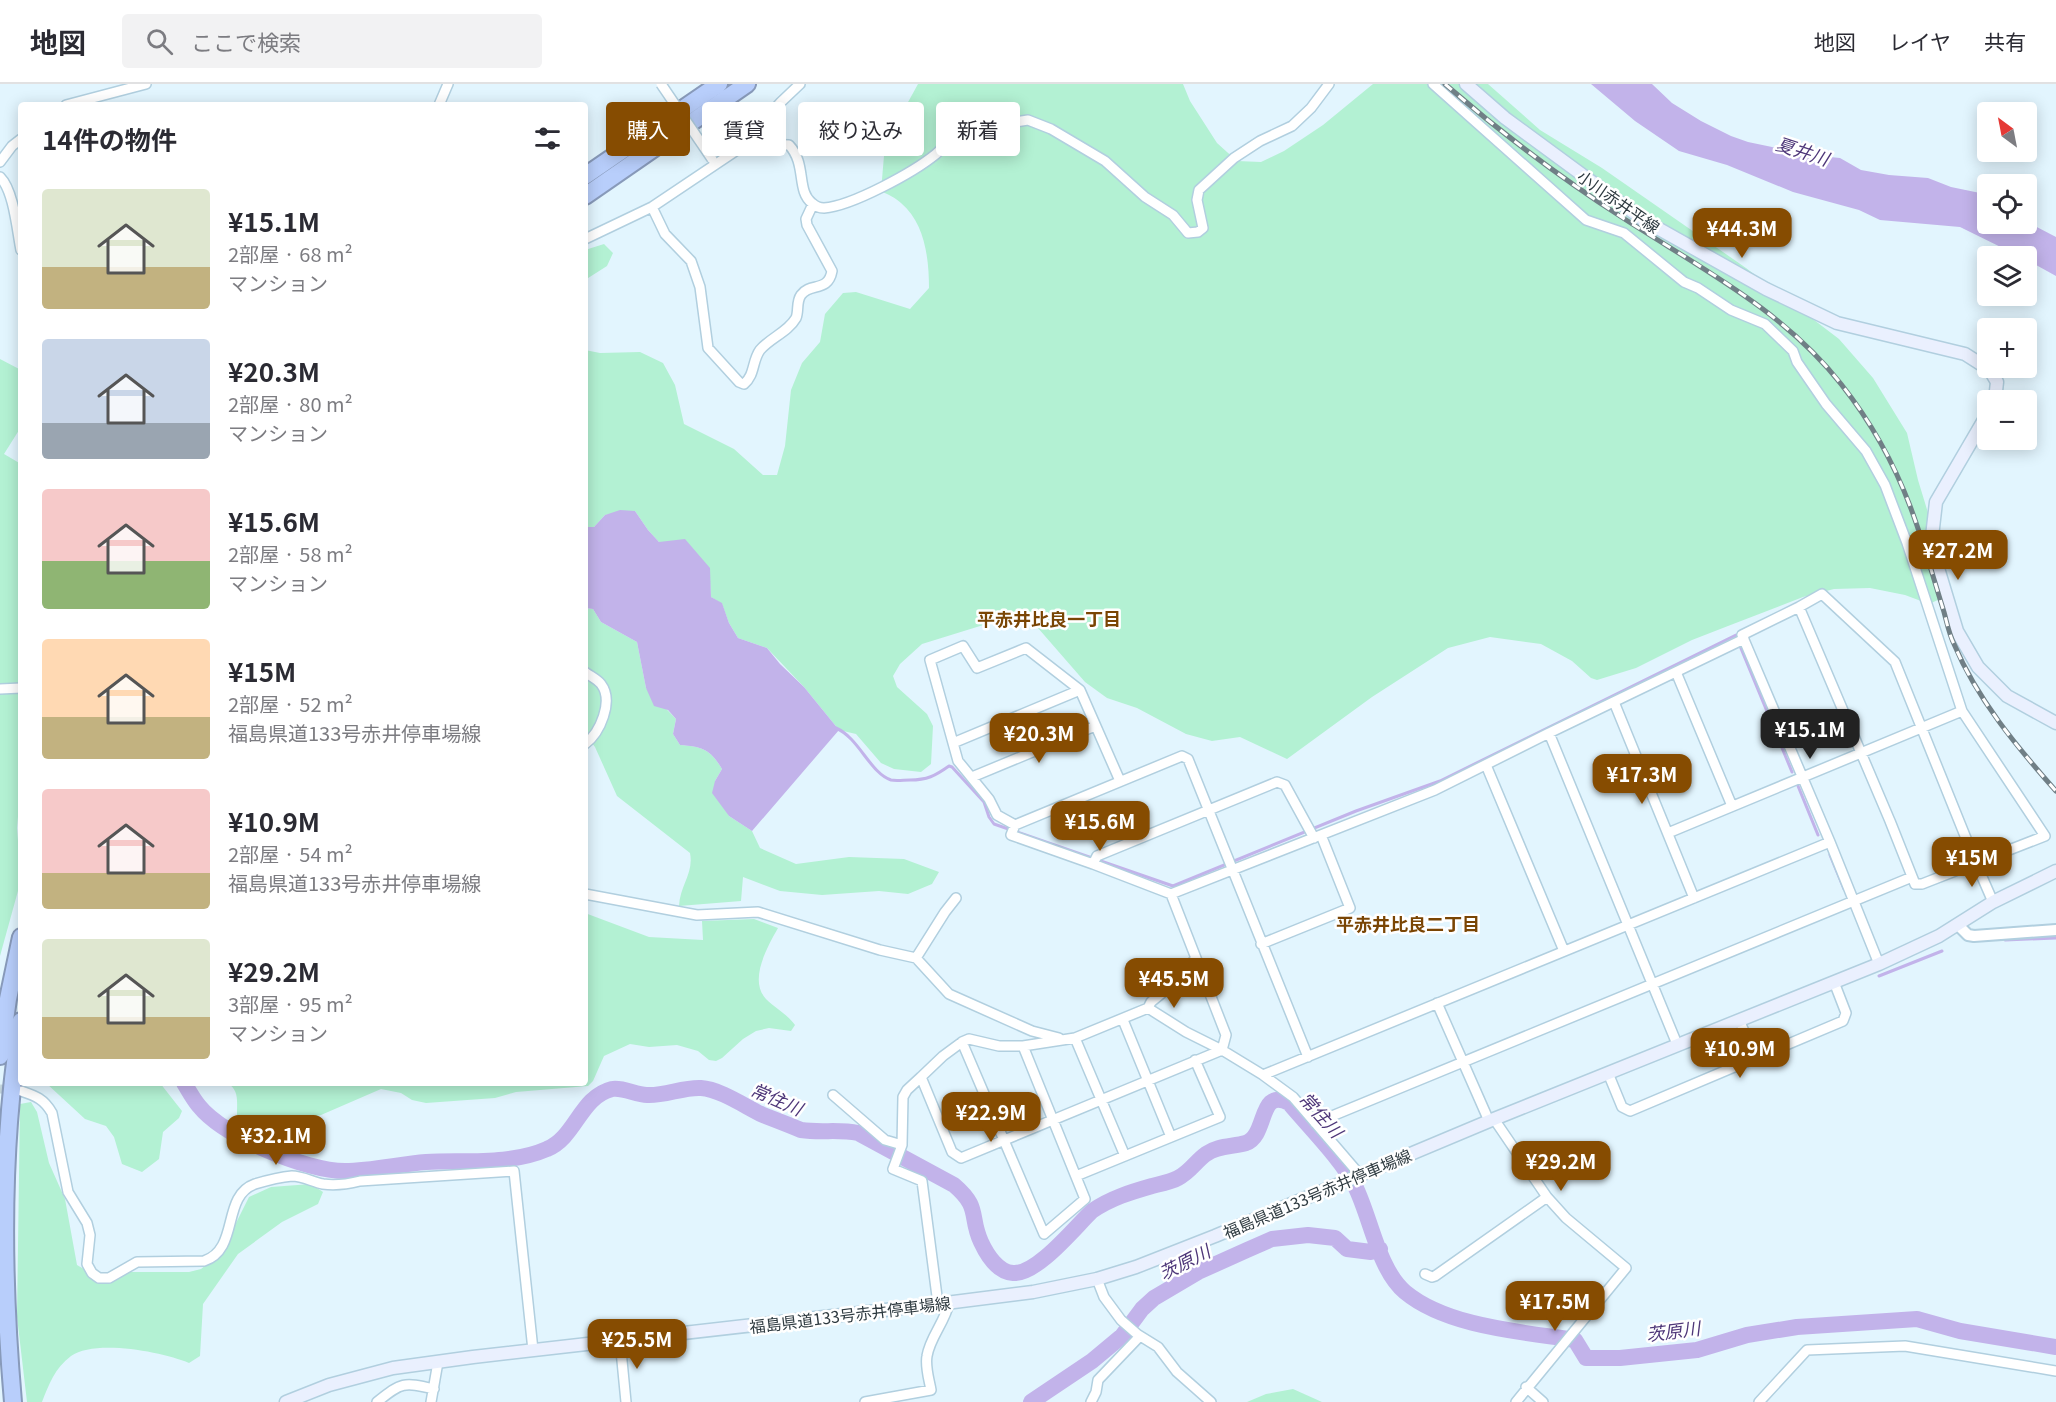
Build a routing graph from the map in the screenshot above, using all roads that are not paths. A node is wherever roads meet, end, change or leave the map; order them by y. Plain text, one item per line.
1 (146, 84) edge
2 (448, 84) edge
3 (660, 84) edge
4 (719, 84) edge
5 (747, 84) edge
6 (801, 84) edge
7 (1329, 84) edge
8 (1433, 84) edge
9 (1466, 84) edge
10 (77, 102) edge
11 (440, 102) edge
12 (781, 102) edge
13 (18, 141) edge
14 (786, 145) edge
15 (725, 156) edge
16 (0, 162) edge
17 (714, 162) junction
18 (588, 174) edge
19 (0, 177) edge
20 (588, 194) edge
21 (813, 204) junction
22 (652, 207) junction
23 (18, 236) edge
24 (588, 239) edge
25 (1996, 390) edge
26 (1977, 432) edge
27 (1799, 607) junction
28 (1744, 639) junction
29 (1676, 672) junction
30 (588, 674) edge
31 (18, 688) edge
32 (0, 689) edge
33 (1080, 690) junction
34 (1614, 702) junction
35 (1962, 711) junction
36 (2056, 723) edge
37 (1095, 726) junction
38 (1921, 727) junction
39 (1550, 733) junction
40 (588, 740) edge
41 (953, 742) junction
42 (1862, 752) junction
43 (1486, 765) junction
44 (972, 777) junction
45 (1803, 777) junction
46 (1120, 781) junction
47 (1732, 806) junction
48 (1208, 811) junction
49 (1014, 828) junction
50 (1314, 833) junction
51 (1668, 833) junction
52 (1830, 842) junction
53 (1095, 860) junction
54 (1976, 863) junction
55 (1230, 866) junction
56 (2056, 871) edge
57 (1912, 877) junction
58 (1172, 894) junction
59 (588, 895) edge
60 (1694, 897) junction
61 (956, 898) dead end
62 (1855, 902) junction
63 (1993, 902) junction
64 (1628, 925) junction
65 (1958, 925) junction
66 (2056, 930) edge
67 (1261, 944) junction
68 (18, 951) edge
69 (1564, 951) junction
70 (916, 958) junction
71 (1196, 958) junction
72 (1880, 964) junction
73 (1834, 982) junction
74 (1653, 984) junction
75 (1437, 1003) junction
76 (1148, 1008) junction
77 (1123, 1020) junction
78 (1739, 1020) junction
79 (1075, 1038) junction
80 (1064, 1039) junction
81 (962, 1041) junction
82 (1677, 1044) junction
83 (1023, 1046) junction
84 (1222, 1050) junction
85 (0, 1056) edge
86 (1308, 1057) junction
87 (1756, 1058) junction
88 (1195, 1060) junction
89 (1463, 1062) junction
90 (18, 1071) edge
91 (1608, 1073) junction
92 (1263, 1075) junction
93 (921, 1077) junction
94 (1148, 1080) junction
95 (17, 1088) junction
96 (833, 1095) dead end
97 (1101, 1099) junction
98 (1052, 1119) junction
99 (1491, 1120) junction
100 (1316, 1124) junction
101 (1171, 1137) junction
102 (1004, 1139) junction
103 (901, 1148) junction
104 (1125, 1156) junction
105 (1076, 1176) junction
106 (1354, 1177) junction
107 (1547, 1197) junction
108 (1425, 1274) dead end
109 (1097, 1279) junction
110 (944, 1304) junction
111 (1139, 1335) junction
112 (620, 1340) junction
113 (533, 1350) junction
114 (438, 1362) junction
115 (2056, 1371) edge
116 (1526, 1388) junction
117 (434, 1389) junction
118 (13, 1402) edge
119 (286, 1402) edge
120 (377, 1402) edge
121 (431, 1402) edge
122 (626, 1402) edge
123 (865, 1402) edge
124 (1091, 1402) edge
125 (1211, 1402) edge
126 (1516, 1402) edge
127 (1543, 1402) edge
128 (1759, 1402) edge

1 - 10 street
2 - 11 street
3 - 17 street, bridge
4 - 18 highway
5 - 20 highway
6 - 12 street
7 - 21 street
8 - 35 street
9 - 25 main road, 小川赤井平線
13 - 16 street
14 - 21 street
15 - 17 street
17 - 22 street
19 - 23 street
21 - 22 street
22 - 24 street
26 - 36 main road
27 - 28 street
27 - 38 street
27 - 42 street
28 - 29 street
28 - 45 street
29 - 34 street
29 - 47 street
30 - 40 street
31 - 32 street
33 - 37 street
33 - 41 street
33 - 41 street
34 - 39 street
34 - 51 street
35 - 38 street
35 - 54 street
37 - 44 street
37 - 46 street
38 - 42 street
38 - 54 street
39 - 43 street
39 - 64 street
41 - 44 street
42 - 45 street
42 - 57 street
43 - 50 street
43 - 69 street
44 - 49 street
45 - 47 street
45 - 52 street
46 - 48 street
46 - 49 street
47 - 51 street
48 - 50 street
48 - 53 street
48 - 55 street
49 - 53 street
50 - 55 street
50 - 67 street
51 - 60 street
52 - 60 street
52 - 62 street
53 - 58 street
54 - 57 street
54 - 63 street
55 - 58 street
55 - 67 street
56 - 63 main road, 福島県道133号赤井停車場線
57 - 62 street
58 - 71 street
59 - 70 street
60 - 64 street
61 - 70 street
62 - 72 street
62 - 74 street
63 - 65 main road, 福島県道133号赤井停車場線
64 - 69 street
64 - 74 street
65 - 66 street
65 - 72 main road, 福島県道133号赤井停車場線
67 - 86 street
68 - 85 highway
69 - 75 street
70 - 80 street
71 - 76 street
71 - 84 street
72 - 73 main road, 福島県道133号赤井停車場線
73 - 78 main road, 福島県道133号赤井停車場線
73 - 87 street
74 - 82 street
74 - 89 street
75 - 86 street
75 - 89 street
76 - 77 street
76 - 84 street
77 - 79 street
77 - 94 street
78 - 82 main road, 福島県道133号赤井停車場線
78 - 87 street
79 - 80 street
79 - 97 street
80 - 83 street
81 - 83 street
81 - 93 street
81 - 102 street
82 - 91 main road, 福島県道133号赤井停車場線
83 - 98 street
84 - 88 street
84 - 92 street
86 - 92 street
87 - 91 street
88 - 94 street
88 - 101 street
89 - 99 street
89 - 100 street
90 - 95 highway
91 - 99 main road, 福島県道133号赤井停車場線
92 - 100 street
93 - 102 street
93 - 103 street
94 - 97 street
94 - 101 street
95 - 113 street
95 - 118 highway
96 - 103 street
97 - 98 street
97 - 104 street
98 - 102 street
98 - 105 street
99 - 106 main road, 福島県道133号赤井停車場線
99 - 107 street
100 - 106 street
101 - 104 street
102 - 105 street
103 - 110 street
104 - 105 street
106 - 109 main road, 福島県道133号赤井停車場線
107 - 108 street
107 - 116 street
109 - 110 main road, 福島県道133号赤井停車場線
109 - 111 street
110 - 112 main road, 福島県道133号赤井停車場線
110 - 123 street
111 - 124 street
111 - 125 street
112 - 113 main road, 福島県道133号赤井停車場線
112 - 122 street
113 - 114 main road, 福島県道133号赤井停車場線
114 - 117 street
114 - 119 main road, 福島県道133号赤井停車場線
115 - 128 street
116 - 126 street
116 - 127 street
117 - 120 street
117 - 121 street

